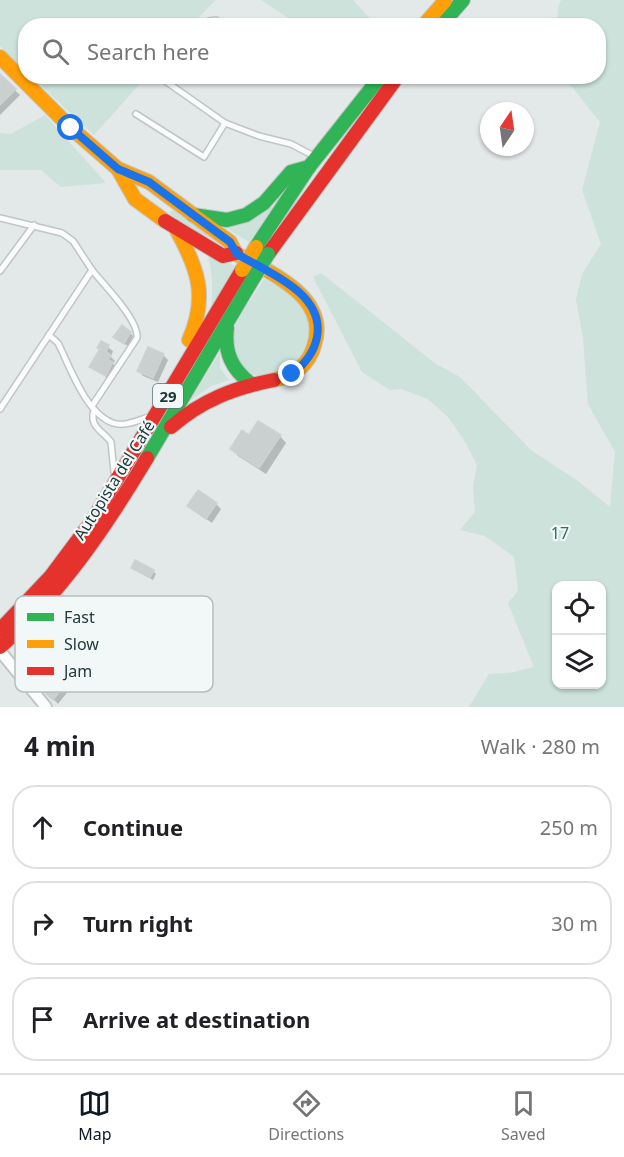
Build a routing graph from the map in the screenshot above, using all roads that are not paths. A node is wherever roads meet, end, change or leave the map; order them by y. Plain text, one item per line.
1 (446, 0) edge
2 (463, 0) edge
3 (430, 18) edge
4 (447, 18) edge
5 (0, 57) edge
6 (18, 75) edge
7 (27, 84) edge
8 (170, 84) edge
9 (375, 84) edge
10 (392, 84) edge
11 (136, 114) dead end
12 (225, 123) junction
13 (313, 162) junction
14 (118, 169) junction
15 (179, 204) junction
16 (193, 215) junction
17 (0, 218) edge
18 (170, 224) junction
19 (34, 225) junction
20 (262, 250) junction
21 (237, 254) junction
22 (92, 270) junction
23 (0, 271) edge
24 (248, 274) junction
25 (231, 317) junction
26 (49, 335) junction
27 (186, 366) junction
28 (251, 384) junction
29 (93, 408) junction
30 (0, 409) edge
31 (157, 414) junction
32 (160, 437) junction
33 (113, 489) junction
34 (33, 596) edge
35 (51, 596) edge
36 (15, 615) edge
37 (0, 630) edge
38 (15, 634) edge
39 (0, 649) edge
40 (15, 668) edge
41 (34, 692) edge
42 (46, 707) edge

1 - 3 main road
2 - 4 main road
5 - 6 main road
7 - 14 main road
8 - 12 lane
9 - 13 main road, Autopista del Café / 29
10 - 20 main road, Autopista del Café / 29
11 - 12 lane
12 - 13 lane
13 - 16 main road
13 - 20 main road, Autopista del Café / 29
14 - 15 main road
14 - 18 main road
15 - 16 main road
15 - 18 main road
16 - 21 main road
17 - 19 lane
18 - 21 main road
18 - 27 main road
19 - 22 lane
19 - 23 lane
20 - 24 main road, Autopista del Café / 29, bridge
21 - 28 main road
22 - 26 lane
22 - 29 lane
24 - 25 main road, Autopista del Café / 29
24 - 27 main road, Autopista del Café / 29
25 - 28 main road
25 - 32 main road, Autopista del Café / 29
26 - 29 lane
26 - 30 lane
27 - 31 main road, Autopista del Café / 29
28 - 32 main road
29 - 31 lane
29 - 33 lane
31 - 33 main road, Autopista del Café / 29
32 - 35 main road, Autopista del Café / 29
33 - 34 main road, Autopista del Café / 29
36 - 37 main road, Autopista del Café / 29
38 - 39 main road, Autopista del Café / 29
39 - 40 street
41 - 42 street

